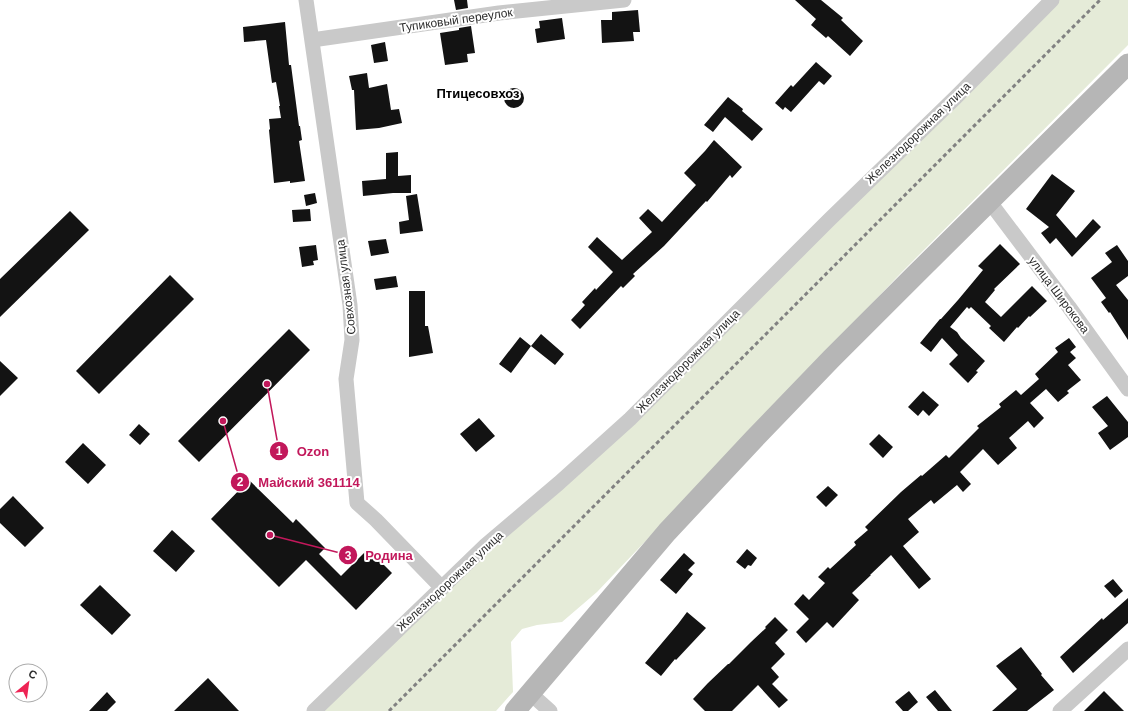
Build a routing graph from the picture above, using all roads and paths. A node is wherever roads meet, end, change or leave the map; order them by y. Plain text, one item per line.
1 (306, 0) edge
2 (624, 0) edge
3 (1052, 0) edge
4 (312, 40) junction
5 (1128, 64) edge
6 (989, 201) junction
7 (1128, 389) edge
8 (442, 588) junction
9 (1128, 649) edge
10 (530, 693) junction
11 (314, 711) edge
12 (515, 711) edge
13 (550, 711) edge
14 (1060, 711) edge

1 - 4 street, Совхозная улица
2 - 4 street, Тупиковый переулок
3 - 8 street, Железнодорожная улица
4 - 8 street, Совхозная улица
5 - 6 main road
6 - 7 street, улица Широкова
6 - 10 main road
8 - 11 street, Железнодорожная улица
9 - 14 street
10 - 12 main road
10 - 13 street

